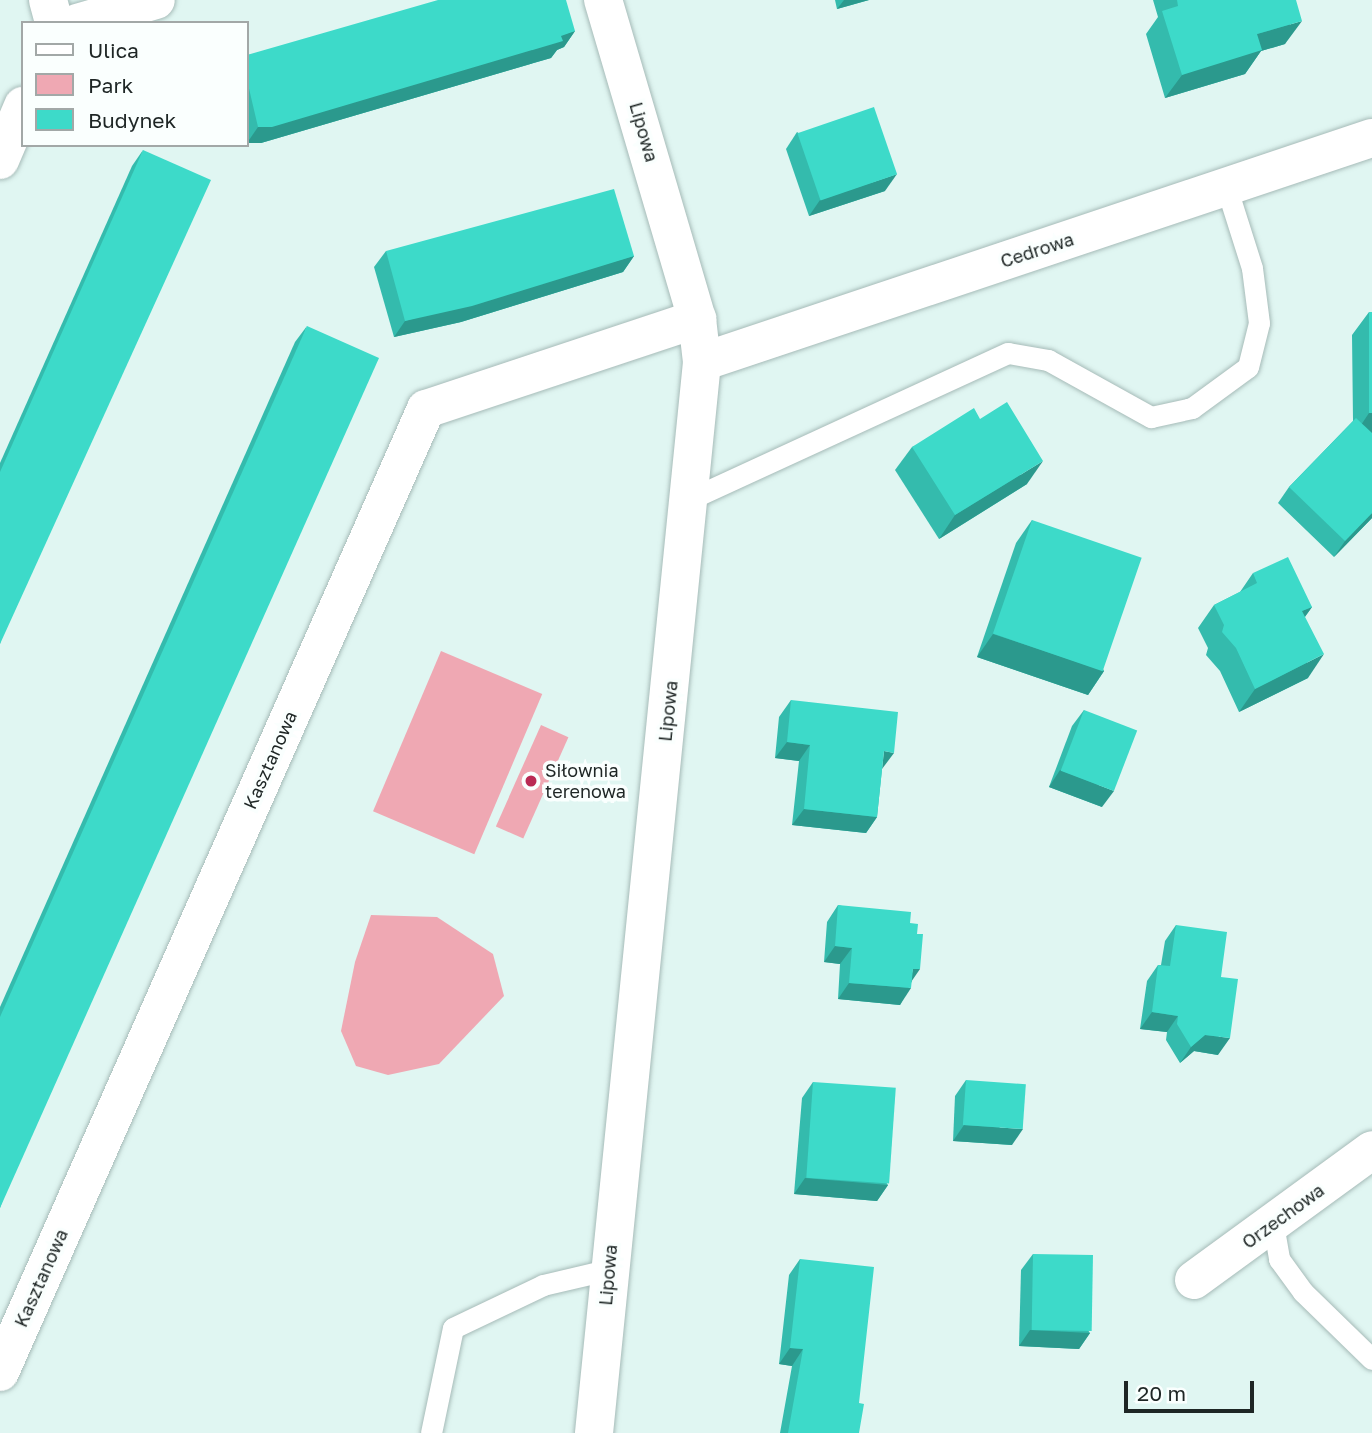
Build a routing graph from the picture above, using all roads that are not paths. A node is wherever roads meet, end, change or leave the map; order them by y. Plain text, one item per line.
1 (48, 0) edge
2 (156, 0) edge
3 (603, 0) edge
4 (53, 21) edge
5 (84, 21) edge
6 (21, 111) edge
7 (1372, 138) edge
8 (0, 160) edge
9 (1226, 186) junction
10 (697, 320) junction
11 (702, 362) junction
12 (688, 500) junction
13 (1372, 1150) edge
14 (1273, 1224) junction
15 (607, 1269) junction
16 (1194, 1280) dead end
17 (1372, 1359) edge
18 (0, 1371) edge
19 (431, 1433) edge
20 (594, 1433) edge

1 - 4 street
2 - 5 street
3 - 10 street, Lipowa
6 - 8 street
7 - 9 street, Cedrowa
9 - 11 street, Cedrowa
9 - 12 lane
10 - 11 street, Lipowa
10 - 18 street, Kasztanowa
11 - 12 street, Lipowa
12 - 15 street, Lipowa
13 - 14 street, Orzechowa
14 - 16 street, Orzechowa
14 - 17 lane
15 - 19 lane
15 - 20 street, Lipowa

